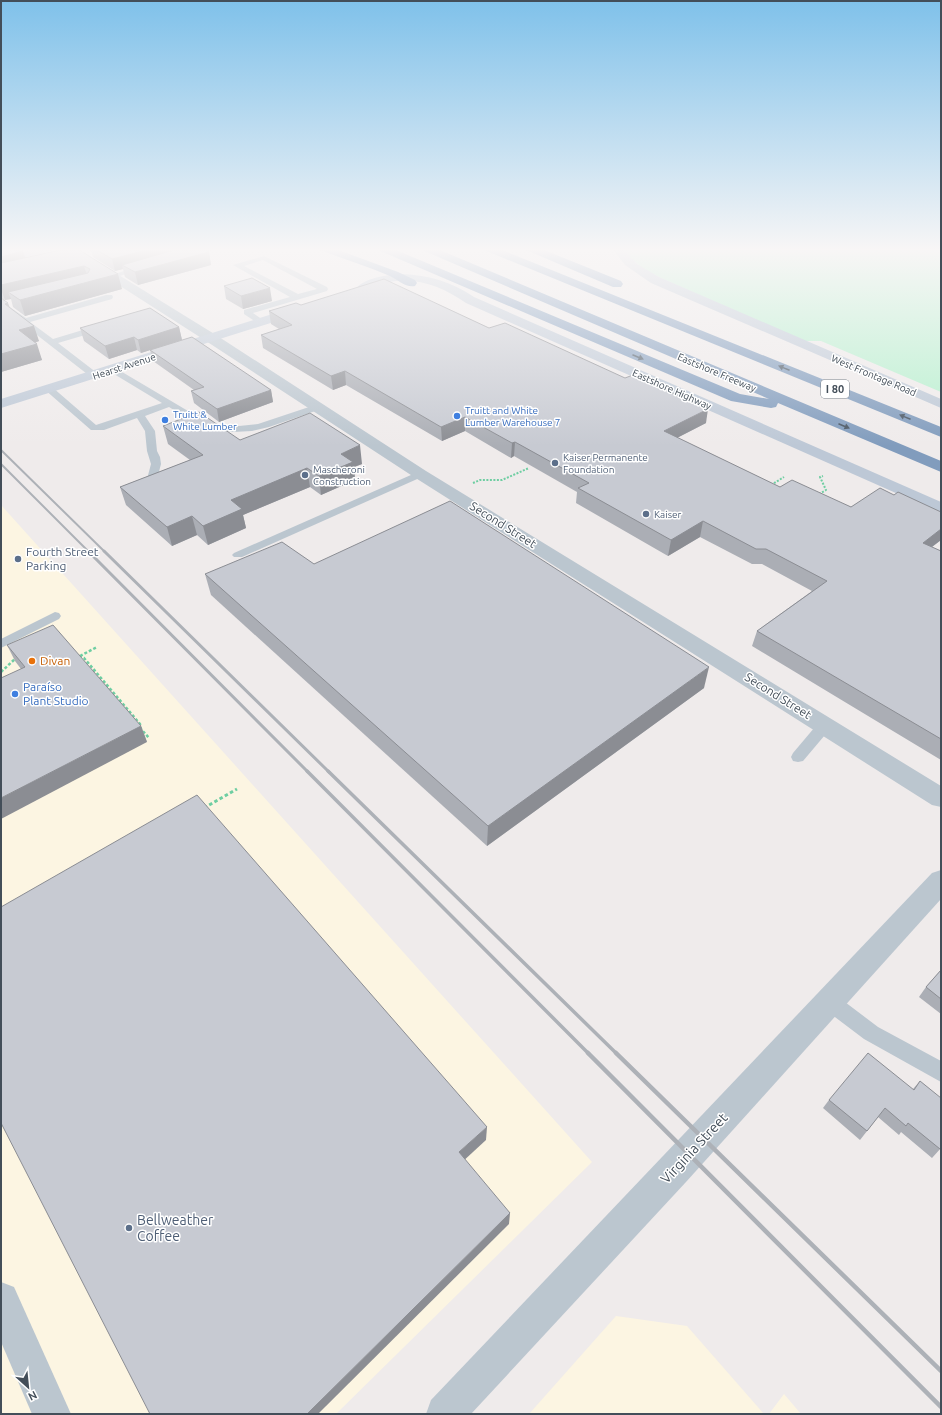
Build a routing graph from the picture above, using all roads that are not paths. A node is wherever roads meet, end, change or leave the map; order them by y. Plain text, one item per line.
1 (16, 314) edge
2 (48, 314) edge
3 (173, 314) edge
4 (250, 314) edge
5 (287, 314) edge
6 (502, 314) edge
7 (536, 314) edge
8 (582, 314) edge
9 (651, 314) edge
10 (679, 314) edge
11 (733, 314) edge
12 (24, 321) junction
13 (262, 322) junction
14 (108, 325) edge
15 (211, 338) junction
16 (52, 342) junction
17 (730, 346) junction
18 (112, 369) junction
19 (94, 375) junction
20 (49, 389) junction
21 (1, 404) edge
22 (169, 404) junction
23 (941, 404) edge
24 (318, 407) junction
25 (808, 410) junction
26 (139, 414) junction
27 (941, 432) edge
28 (941, 467) edge
29 (420, 474) junction
30 (151, 483) edge
31 (941, 508) edge
32 (238, 556) dead end
33 (55, 616) dead end
34 (1, 644) edge
35 (825, 725) junction
36 (798, 757) dead end
37 (941, 798) edge
38 (941, 881) edge
39 (830, 1002) junction
40 (941, 1072) edge
41 (1, 1300) edge
42 (52, 1414) edge
43 (445, 1414) edge

1 - 12 lane
2 - 12 lane
3 - 15 street, Second Street
4 - 13 lane
5 - 13 street, Hearst Avenue
6 - 31 street, Eastshore Highway
7 -> 25 highway
8 - 25 highway, Eastshore Freeway / I 80
9 - 17 highway, I 80
10 - 17 highway
11 - 23 street, West Frontage Road
12 - 16 lane
13 - 15 street, Hearst Avenue
14 - 16 lane
15 - 18 street, Hearst Avenue
15 - 24 street, Second Street
16 - 19 lane
27 -> 17 highway, I 80
18 - 19 street, Hearst Avenue
18 - 22 lane
19 - 20 street, Hearst Avenue
20 - 21 street, Hearst Avenue
20 - 26 lane
22 - 24 lane
22 - 26 lane
24 - 29 street, Second Street
25 -> 28 highway, Eastshore Freeway / I 80
26 - 30 lane
29 - 32 lane
29 - 35 street, Second Street
33 - 34 lane
35 - 36 lane
35 - 37 street, Second Street
38 - 39 street, Virginia Street
39 - 40 lane
39 - 43 street, Virginia Street
41 - 42 street

